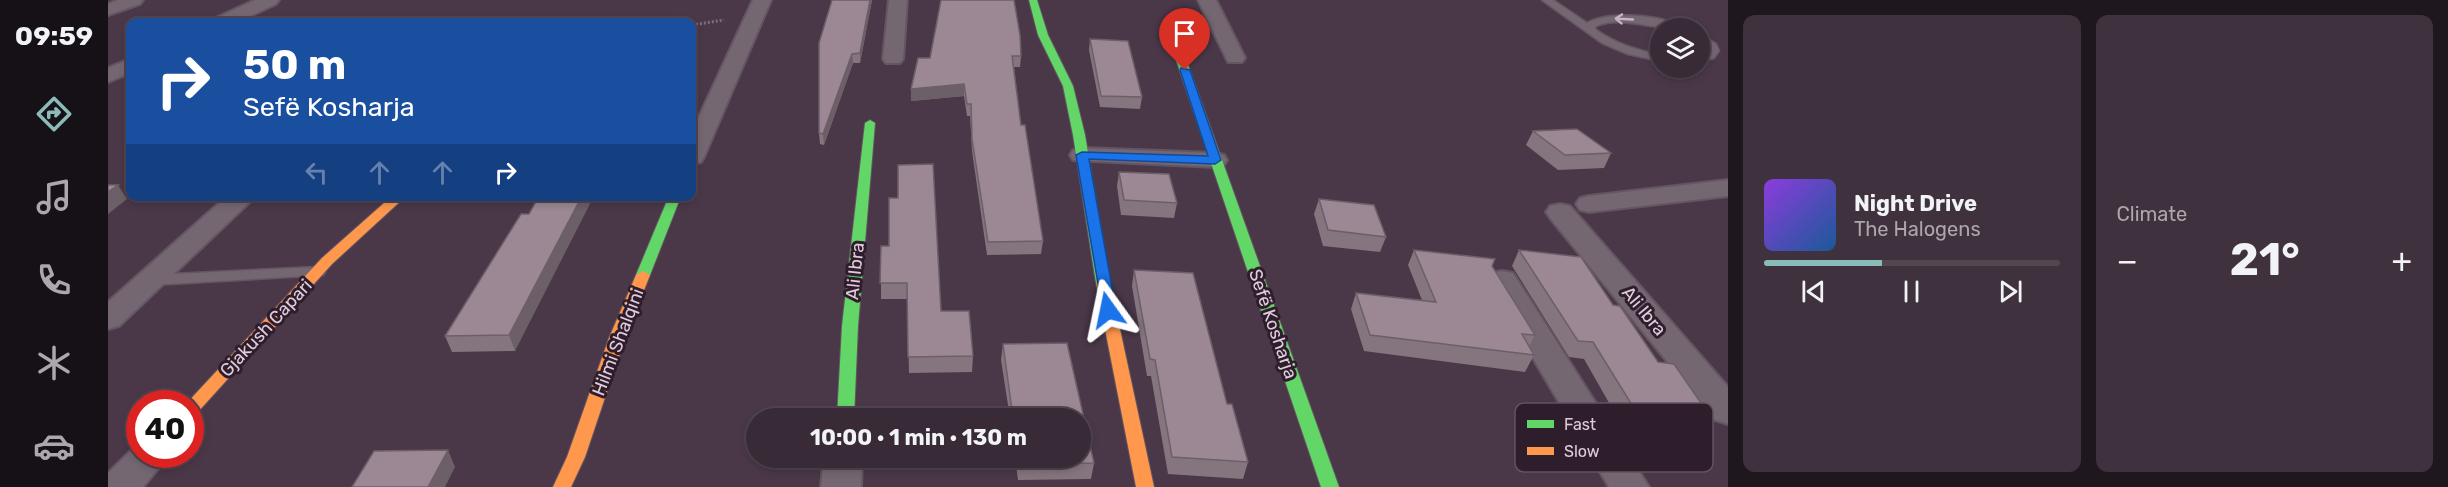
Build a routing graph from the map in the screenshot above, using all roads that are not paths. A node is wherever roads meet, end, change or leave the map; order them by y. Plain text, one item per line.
1 (134, 0) edge
2 (270, 0) edge
3 (762, 0) edge
4 (898, 0) edge
5 (1033, 0) edge
6 (1207, 0) edge
7 (1547, 0) edge
8 (108, 10) edge
9 (232, 18) edge
10 (1650, 22) edge
11 (1590, 30) junction
12 (1177, 48) dead end
13 (1650, 56) edge
14 (1235, 58) dead end
15 (893, 59) dead end
16 (126, 67) edge
17 (108, 76) edge
18 (870, 123) dead end
19 (696, 148) edge
20 (1082, 155) junction
21 (1215, 160) junction
22 (1728, 188) edge
23 (238, 201) edge
24 (394, 201) edge
25 (673, 201) edge
26 (317, 272) junction
27 (152, 280) junction
28 (1502, 280) edge
29 (108, 319) edge
30 (204, 395) edge
31 (1577, 403) edge
32 (846, 408) edge
33 (1728, 411) edge
34 (136, 468) edge
35 (842, 468) edge
36 (1620, 472) edge
37 (119, 487) edge
38 (562, 487) edge
39 (841, 487) edge
40 (1145, 487) edge
41 (1330, 487) edge
42 (1629, 487) edge

1 - 8 street
2 - 9 street
3 - 19 street
4 - 15 street
5 - 20 street
6 - 14 street
7 - 11 lane
10 -> 11 lane
11 - 13 lane
12 - 21 street, Sefë Kosharja
16 - 17 street
18 - 32 street, Ali Ibra
20 - 21 street
20 - 40 street
21 - 41 street, Sefë Kosharja
22 - 33 street, Ali Ibra
23 - 27 street
24 - 26 street, Gjakush Capari
25 - 38 street, Hilmi Shalqini
26 - 27 lane, Gjakush Capari
26 - 30 street, Gjakush Capari
27 - 29 street
28 - 31 street
34 - 37 street
35 - 39 street
36 - 42 street

